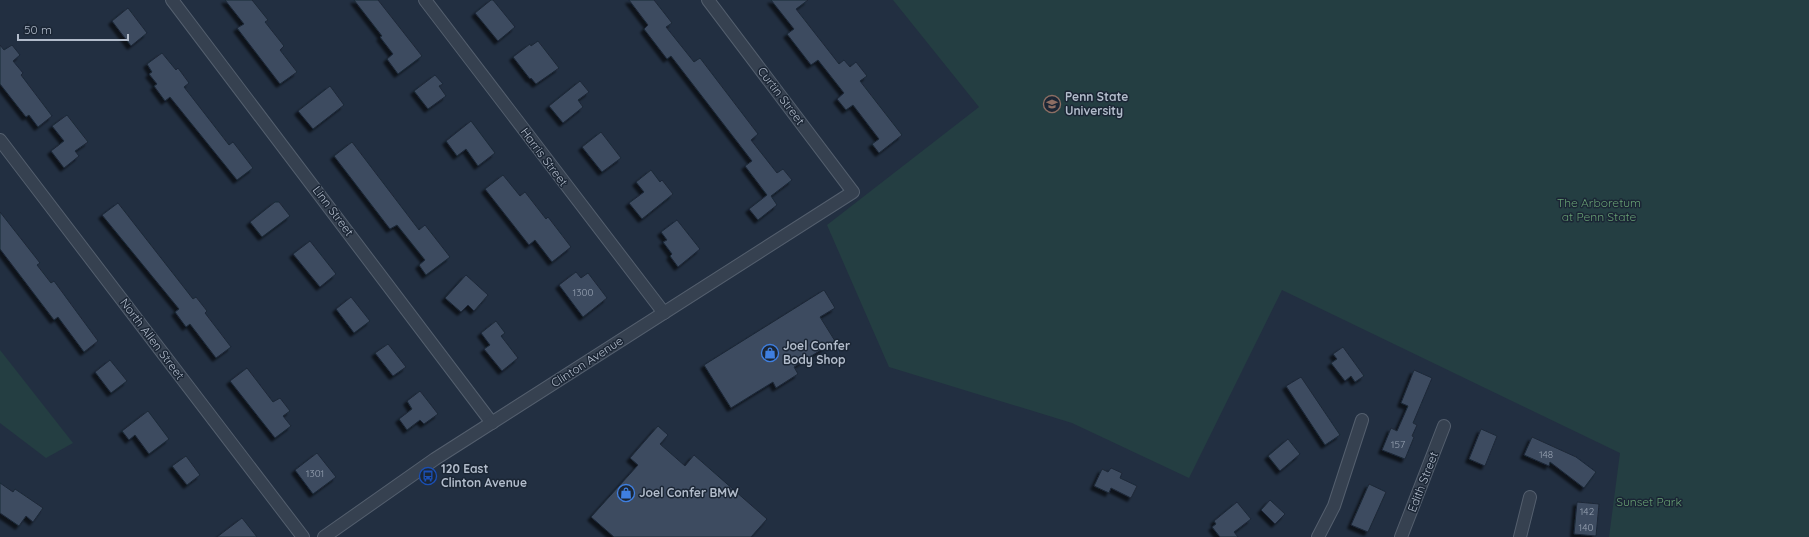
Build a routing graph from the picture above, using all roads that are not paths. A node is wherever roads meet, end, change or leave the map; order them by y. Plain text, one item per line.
1 (172, 0) edge
2 (425, 0) edge
3 (708, 0) edge
4 (0, 140) edge
5 (853, 192) joint
6 (664, 313) junction
7 (1362, 420) dead end
8 (492, 423) junction
9 (1444, 426) dead end
10 (1530, 497) dead end
11 (303, 537) edge
12 (324, 537) edge
13 (1318, 537) edge
14 (1401, 537) edge
15 (1520, 537) edge

1 - 8 street, Linn Street
2 - 6 street, Harris Street
3 - 5 street, Curtin Street
4 - 11 street, North Allen Street
5 - 6 street, Clinton Avenue
6 - 8 street, Clinton Avenue
7 - 13 street
8 - 12 street, Clinton Avenue
9 - 14 street, Edith Street
10 - 15 street

